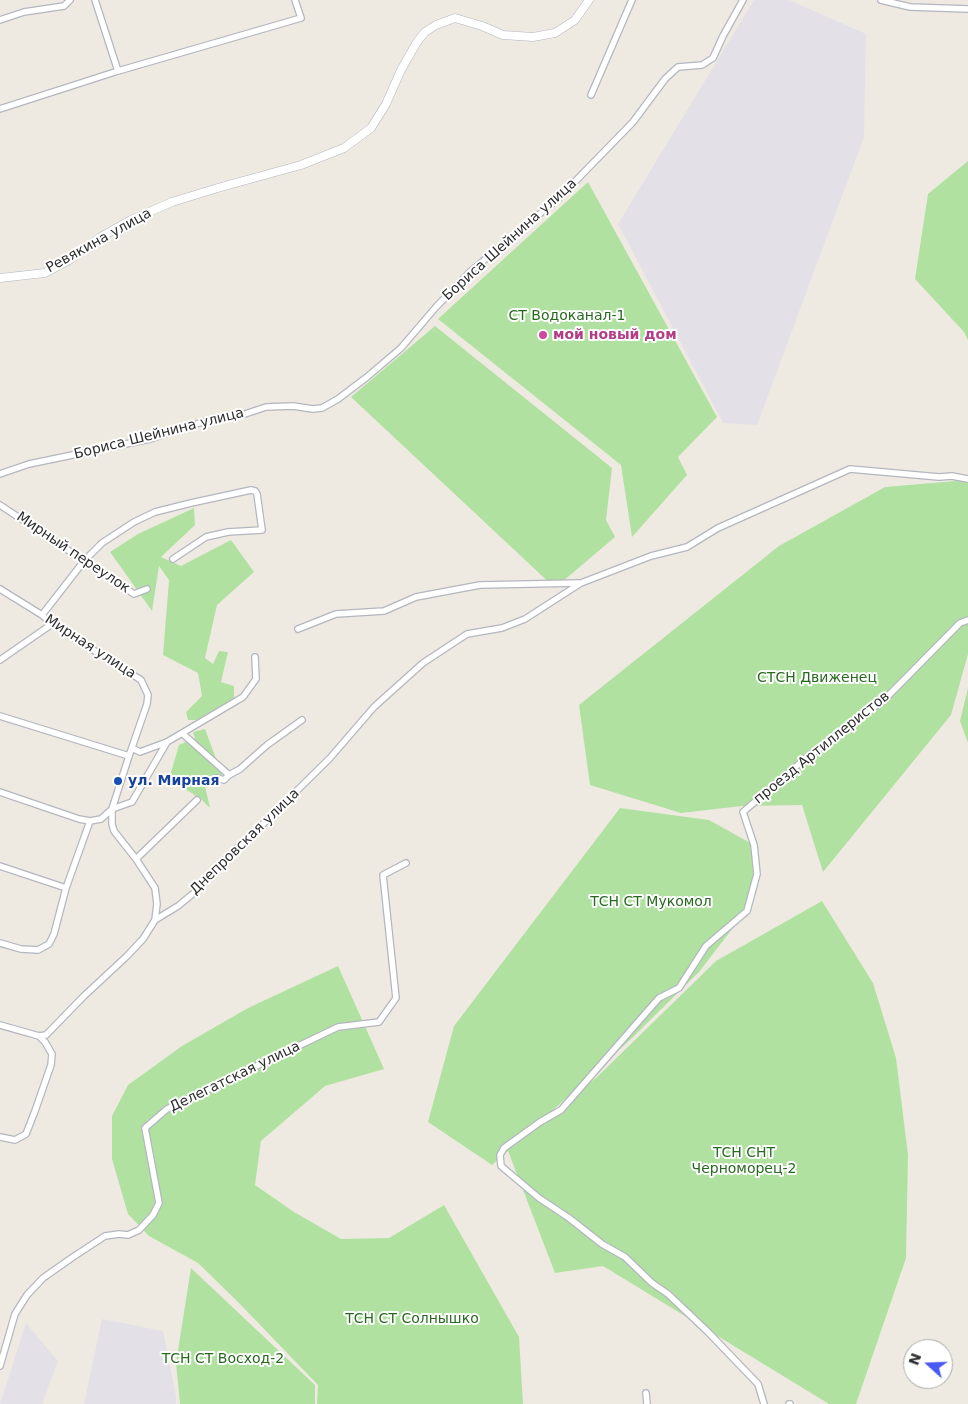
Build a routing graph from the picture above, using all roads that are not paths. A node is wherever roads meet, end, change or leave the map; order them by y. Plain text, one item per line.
1 (70, 0) edge
2 (91, 0) edge
3 (296, 0) edge
4 (589, 0) edge
5 (632, 0) edge
6 (743, 0) edge
7 (881, 0) edge
8 (968, 9) edge
9 (0, 20) edge
10 (118, 71) junction
11 (591, 95) dead end
12 (0, 109) edge
13 (0, 278) edge
14 (0, 474) edge
15 (968, 479) edge
16 (0, 505) edge
17 (173, 559) dead end
18 (84, 561) junction
19 (581, 583) junction
20 (0, 589) edge
21 (147, 589) dead end
22 (42, 615) junction
23 (968, 620) edge
24 (52, 624) junction
25 (298, 629) dead end
26 (255, 657) dead end
27 (0, 658) edge
28 (0, 716) edge
29 (302, 720) dead end
30 (182, 734) junction
31 (167, 742) junction
32 (132, 748) junction
33 (129, 756) junction
34 (229, 774) junction
35 (217, 778) dead end
36 (0, 792) edge
37 (197, 800) dead end
38 (112, 809) junction
39 (90, 821) junction
40 (136, 859) junction
41 (406, 863) dead end
42 (0, 866) edge
43 (66, 888) junction
44 (155, 920) junction
45 (0, 943) edge
46 (0, 1025) edge
47 (39, 1036) junction
48 (0, 1138) edge
49 (0, 1366) edge
50 (646, 1393) dead end
51 (647, 1404) edge
52 (764, 1404) edge

1 - 9 street
2 - 10 street
3 - 10 street
4 - 13 main road, Ревякина улица
5 - 11 street
6 - 14 street, Бориса Шейнина улица
7 - 8 street
10 - 12 street
15 - 19 street
16 - 18 street, Мирный переулок
17 - 18 street
18 - 21 street, Мирный переулок
18 - 22 street
19 - 25 street
19 - 44 street, Днепровская улица
20 - 22 street, Мирная улица
22 - 24 street, Мирная улица
23 - 52 street, проезд Артиллеристов
24 - 27 street
24 - 32 street, Мирная улица
26 - 30 street
28 - 33 street
29 - 34 street
30 - 31 street
30 - 34 street
31 - 32 street
31 - 38 street
32 - 33 street, Мирная улица
33 - 38 street, Мирная улица
34 - 35 street
36 - 39 street
37 - 40 street
38 - 39 street
38 - 40 street
39 - 43 street
40 - 44 street
41 - 49 street, Делегатская улица
42 - 43 street
43 - 45 street
44 - 47 street, Днепровская улица
46 - 47 street
47 - 48 street
50 - 51 street

